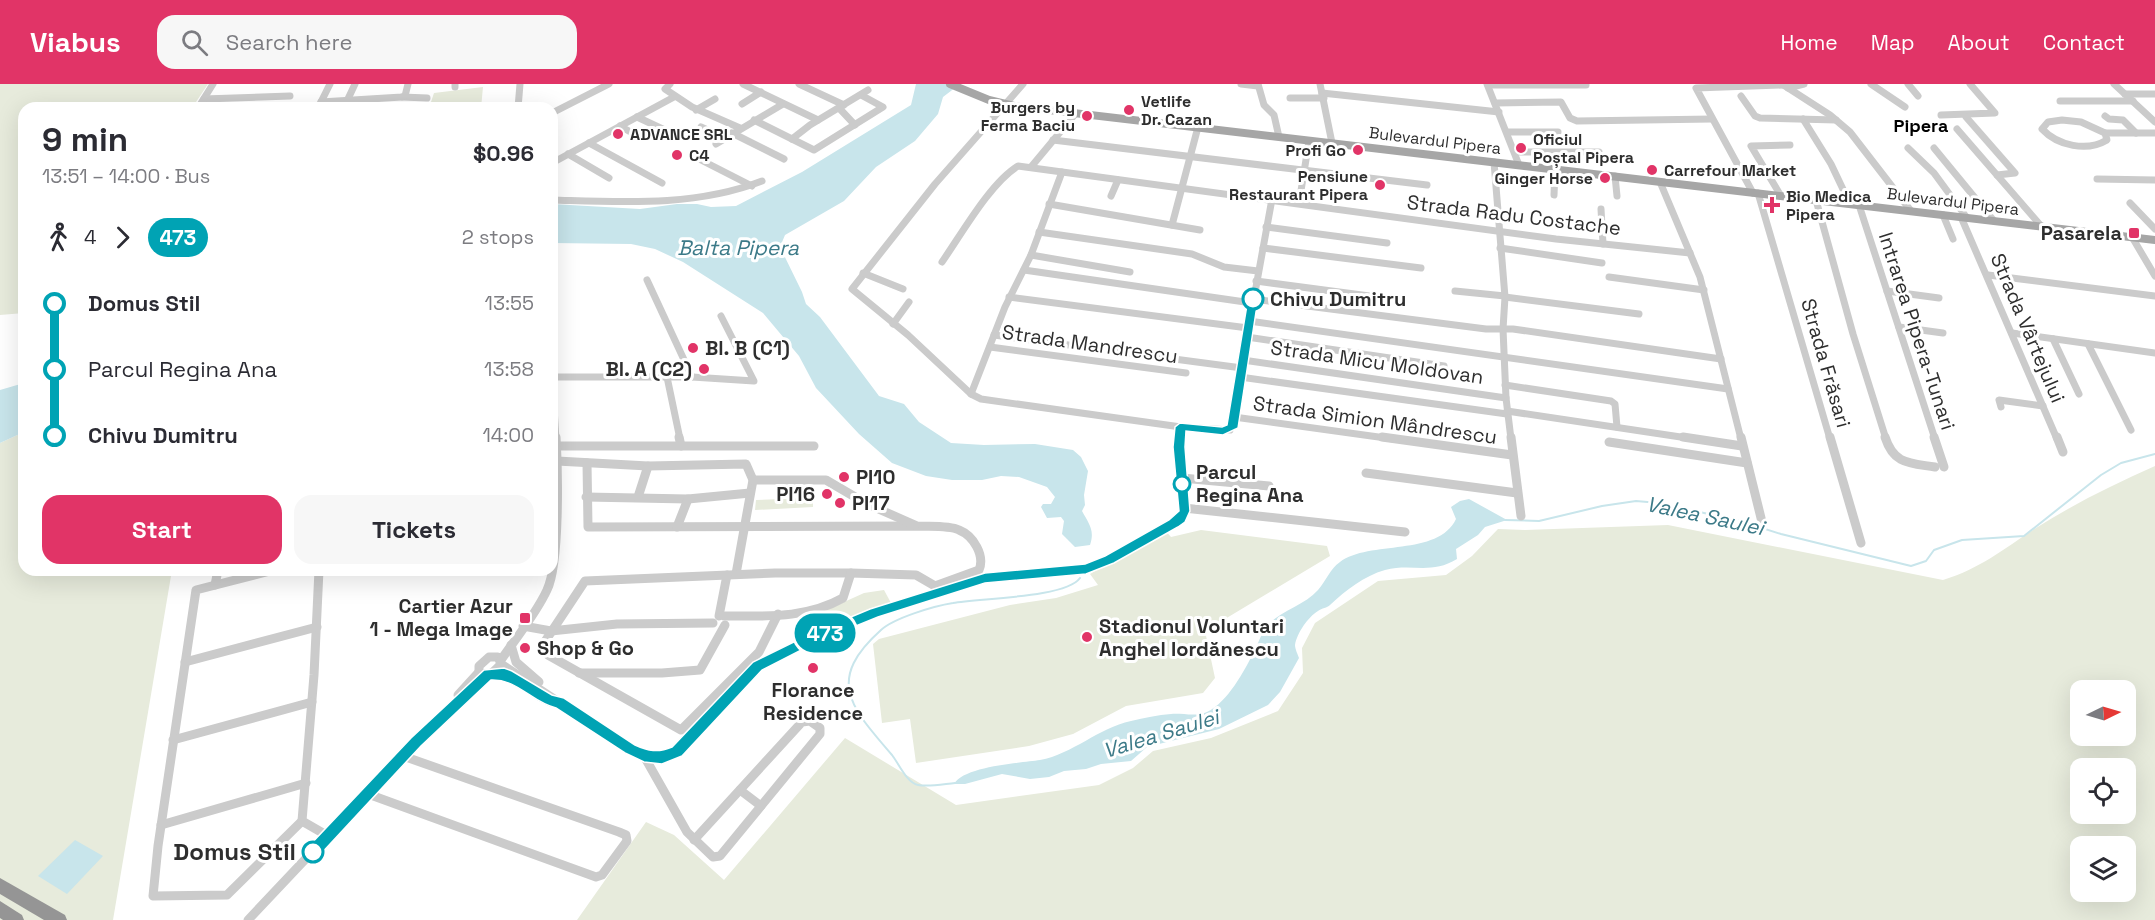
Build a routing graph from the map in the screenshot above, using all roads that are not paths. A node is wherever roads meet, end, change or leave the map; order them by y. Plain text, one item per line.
1 (207, 84) edge
2 (213, 84) edge
3 (330, 84) edge
4 (355, 84) edge
5 (408, 84) edge
6 (520, 84) edge
7 (609, 84) edge
8 (670, 84) edge
9 (744, 84) edge
10 (799, 84) edge
11 (950, 84) edge
12 (1023, 84) edge
13 (1241, 84) edge
14 (1320, 84) edge
15 (1804, 84) edge
16 (1871, 84) edge
17 (1908, 84) edge
18 (1971, 84) edge
19 (2114, 84) edge
20 (1258, 85) edge
21 (1487, 85) edge
22 (1586, 85) edge
23 (1961, 85) edge
24 (1784, 86) edge
25 (868, 90) dead end
26 (761, 92) junction
27 (2125, 94) junction
28 (2155, 94) edge
29 (861, 95) junction
30 (1323, 95) junction
31 (290, 96) dead end
32 (1741, 96) dead end
33 (1918, 96) dead end
34 (674, 97) junction
35 (402, 98) junction
36 (427, 98) dead end
37 (1290, 98) dead end
38 (204, 99) junction
39 (715, 99) dead end
40 (347, 101) junction
41 (2060, 101) dead end
42 (2133, 101) junction
43 (196, 102) edge
44 (202, 102) edge
45 (321, 102) edge
46 (340, 102) edge
47 (518, 102) edge
48 (1495, 103) junction
49 (742, 104) dead end
50 (783, 104) junction
51 (1006, 104) junction
52 (841, 106) junction
53 (1905, 106) dead end
54 (558, 110) edge
55 (696, 110) junction
56 (1499, 112) junction
57 (1076, 113) junction
58 (1941, 115) dead end
59 (2105, 116) dead end
60 (638, 117) junction
61 (1966, 117) dead end
62 (1803, 119) junction
63 (754, 120) junction
64 (818, 120) junction
65 (1712, 120) junction
66 (1837, 120) junction
67 (2155, 122) edge
68 (855, 125) junction
69 (620, 126) junction
70 (700, 127) dead end
71 (1198, 127) junction
72 (740, 128) junction
73 (1957, 129) dead end
74 (669, 132) dead end
75 (1507, 132) junction
76 (1558, 132) dead end
77 (732, 133) junction
78 (2105, 133) junction
79 (2136, 133) junction
80 (2155, 133) edge
81 (634, 134) dead end
82 (1279, 137) junction
83 (724, 138) junction
84 (792, 139) junction
85 (1053, 140) junction
86 (1309, 141) junction
87 (590, 143) junction
88 (1332, 143) junction
89 (716, 144) dead end
90 (1790, 145) dead end
91 (1908, 147) dead end
92 (1934, 148) dead end
93 (1515, 152) junction
94 (1599, 152) dead end
95 (568, 154) junction
96 (1191, 156) junction
97 (784, 159) dead end
98 (558, 160) edge
99 (701, 160) dead end
100 (1494, 162) junction
101 (1519, 165) junction
102 (1031, 167) junction
103 (1555, 169) junction
104 (1305, 170) junction
105 (1062, 172) junction
106 (1997, 175) junction
107 (1615, 176) junction
108 (609, 178) dead end
109 (2097, 179) dead end
110 (1118, 180) junction
111 (2155, 180) edge
112 (762, 182) dead end
113 (1660, 182) junction
114 (662, 183) dead end
115 (1427, 185) dead end
116 (752, 186) junction
117 (1183, 188) junction
118 (1756, 193) junction
119 (1554, 195) dead end
120 (1111, 196) dead end
121 (1617, 196) dead end
122 (1781, 196) junction
123 (1272, 199) junction
124 (558, 200) edge
125 (1816, 200) junction
126 (1299, 203) junction
127 (2130, 203) dead end
128 (1049, 204) junction
129 (1854, 204) junction
130 (1601, 209) dead end
131 (1911, 211) junction
132 (1943, 215) junction
133 (1964, 217) junction
134 (1994, 221) junction
135 (1172, 225) junction
136 (1266, 227) junction
137 (2042, 227) junction
138 (2155, 229) edge
139 (1200, 230) dead end
140 (1498, 231) junction
141 (1039, 232) junction
142 (2132, 237) junction
143 (1953, 239) dead end
144 (2155, 240) edge
145 (1387, 243) dead end
146 (1603, 244) junction
147 (1263, 248) junction
148 (1500, 248) junction
149 (1690, 253) junction
150 (1031, 255) junction
151 (942, 262) dead end
152 (1602, 263) dead end
153 (1421, 268) dead end
154 (1024, 270) junction
155 (1258, 272) junction
156 (863, 273) junction
157 (1130, 273) dead end
158 (1988, 275) junction
159 (2155, 276) edge
160 (1609, 277) dead end
161 (647, 280) dead end
162 (1256, 281) junction
163 (903, 289) dead end
164 (1704, 290) junction
165 (1455, 291) dead end
166 (1887, 291) junction
167 (2155, 296) edge
168 (1009, 297) junction
169 (1377, 297) dead end
170 (1505, 297) junction
171 (1939, 298) dead end
172 (1253, 301) junction
173 (909, 302) dead end
174 (1639, 314) dead end
175 (721, 316) dead end
176 (893, 324) junction
177 (1249, 324) junction
178 (1899, 327) junction
179 (1503, 329) junction
180 (1943, 333) dead end
181 (2012, 333) junction
182 (994, 335) junction
183 (1247, 337) junction
184 (2053, 339) junction
185 (2088, 344) junction
186 (990, 347) junction
187 (2155, 352) edge
188 (1504, 356) junction
189 (1721, 359) junction
190 (1444, 366) dead end
191 (1242, 368) junction
192 (1186, 374) dead end
193 (558, 377) edge
194 (667, 377) junction
195 (692, 377) junction
196 (1505, 385) junction
197 (1728, 389) junction
198 (971, 394) junction
199 (2079, 394) dead end
200 (1506, 398) junction
201 (2043, 406) junction
202 (2001, 407) dead end
203 (1507, 412) junction
204 (1234, 417) junction
205 (1180, 427) junction
206 (1617, 427) junction
207 (2131, 430) dead end
208 (1609, 442) dead end
209 (558, 446) edge
210 (681, 446) junction
211 (814, 446) dead end
212 (1742, 446) junction
213 (2063, 452) dead end
214 (1512, 455) junction
215 (587, 463) junction
216 (1747, 463) junction
217 (558, 466) edge
218 (648, 466) junction
219 (1366, 473) dead end
220 (1182, 478) junction
221 (753, 480) junction
222 (1269, 486) dead end
223 (750, 493) junction
224 (1517, 493) junction
225 (586, 497) junction
226 (638, 497) junction
227 (688, 499) junction
228 (1184, 508) junction
229 (1521, 516) dead end
230 (1762, 522) dead end
231 (916, 526) junction
232 (677, 527) junction
233 (745, 527) junction
234 (1405, 532) dead end
235 (1861, 543) dead end
236 (851, 573) junction
237 (732, 574) junction
238 (217, 576) edge
239 (250, 576) edge
240 (319, 576) edge
241 (552, 576) edge
242 (215, 585) junction
243 (778, 614) junction
244 (720, 620) junction
245 (523, 626) junction
246 (317, 627) junction
247 (551, 631) junction
248 (513, 641) junction
249 (499, 660) junction
250 (185, 662) junction
251 (486, 673) junction
252 (579, 673) junction
253 (312, 702) junction
254 (559, 702) junction
255 (173, 740) junction
256 (403, 756) junction
257 (644, 756) junction
258 (306, 783) junction
259 (740, 790) junction
260 (368, 794) junction
261 (761, 806) junction
262 (304, 822) junction
263 (161, 825) junction
264 (328, 836) junction
265 (694, 840) junction
266 (0, 885) edge
267 (0, 909) edge
268 (16, 920) edge
269 (59, 920) edge
270 (248, 920) edge

1 - 43 street
2 - 38 street
3 - 45 street
4 - 40 street
5 - 35 street
6 - 47 street
7 - 54 street
8 - 34 street
9 - 26 street
10 - 52 street
11 - 51 main road, Bulevardul Pipera
12 - 51 street
13 - 20 street
14 - 30 street
15 - 24 street
16 - 53 street
17 - 33 street
18 - 23 street
18 - 58 street
19 - 27 street
20 - 82 street
21 - 22 street
21 - 48 street
24 - 65 street, Strada Frăsari
24 - 66 street
25 - 29 street
26 - 49 street
26 - 50 street
27 - 28 street
27 - 42 street
29 - 52 street
29 - 68 street
30 - 37 street
30 - 56 street
30 - 88 street
31 - 38 street
32 - 62 street
34 - 55 street
34 - 60 street
35 - 36 street
35 - 40 street
38 - 44 street
39 - 55 street
40 - 46 street
41 - 42 street
42 - 67 street
48 - 56 street
48 - 65 street
50 - 63 street
50 - 64 street
51 - 57 main road, Bulevardul Pipera
51 - 156 street
52 - 64 street
52 - 68 street
55 - 72 street
56 - 75 street
57 - 71 main road, Bulevardul Pipera
57 - 85 street
59 - 79 street
60 - 69 street
60 - 74 street
61 - 106 street
62 - 66 street
62 - 129 street, Intrarea Pipera-Tunari
63 - 72 street
63 - 84 street
64 - 84 street
65 - 118 street, Strada Frăsari
66 - 131 street
68 - 84 street
69 - 81 street
69 - 87 street
70 - 83 street
71 - 82 main road, Bulevardul Pipera
71 - 96 street
72 - 77 street
73 - 106 street
75 - 76 street
75 - 93 street
77 - 83 street
77 - 97 street
78 - 78 street
78 - 79 street
79 - 80 street
82 - 86 main road, Bulevardul Pipera
83 - 89 street
85 - 96 street
85 - 102 street
86 - 88 main road, Bulevardul Pipera
86 - 104 street
87 - 95 street
87 - 114 street
88 - 100 main road, Bulevardul Pipera
90 - 122 street
91 - 133 street
92 - 134 street
93 - 94 street
93 - 101 street
95 - 98 street
95 - 108 street
96 - 104 street
96 - 117 street
99 - 116 street
100 - 101 main road, Bulevardul Pipera
100 - 140 street
101 - 103 main road, Bulevardul Pipera
102 - 105 street
102 - 151 street
103 - 107 main road, Bulevardul Pipera
103 - 119 street
104 - 115 street
104 - 126 street
105 - 110 street
105 - 128 street
106 - 137 street
107 - 113 main road, Bulevardul Pipera
107 - 121 street
109 - 111 street
110 - 117 street
110 - 120 street
112 - 116 street
113 - 118 main road, Bulevardul Pipera
113 - 149 street
116 - 124 street
117 - 123 street
117 - 135 street
118 - 122 main road, Bulevardul Pipera
118 - 235 street, Strada Frăsari
122 - 125 main road, Bulevardul Pipera
123 - 126 street, Strada Radu Costache
123 - 136 street
125 - 129 main road, Bulevardul Pipera
125 - 178 street, Intrarea Pipera-Tunari
126 - 140 street, Strada Radu Costache
127 - 138 street
128 - 135 street
128 - 141 street
129 - 131 main road, Bulevardul Pipera
129 - 166 street, Intrarea Pipera-Tunari
130 - 146 street
131 - 132 main road, Bulevardul Pipera
132 - 133 main road, Bulevardul Pipera
132 - 143 street
133 - 134 main road, Bulevardul Pipera
133 - 158 street, Strada Vârtejului
134 - 137 main road, Bulevardul Pipera
135 - 139 street
136 - 145 street
136 - 147 street
137 - 142 main road, Bulevardul Pipera
140 - 146 street, Strada Radu Costache
140 - 148 street
141 - 150 street
141 - 155 street
142 - 144 main road, Bulevardul Pipera
142 - 159 street
146 - 149 street, Strada Radu Costache
147 - 153 street
147 - 155 street
148 - 152 street
148 - 170 street
149 - 164 street
150 - 154 street
150 - 157 street
154 - 168 street
154 - 172 street
155 - 162 street
156 - 163 street
156 - 176 street
158 - 167 street
158 - 181 street, Strada Vârtejului
160 - 164 street
161 - 195 street
162 - 169 street
162 - 172 street
164 - 189 street
165 - 170 street
166 - 171 street
166 - 178 street, Intrarea Pipera-Tunari
168 - 177 street
168 - 182 street
170 - 174 street
170 - 179 street
172 - 177 street
172 - 179 street
173 - 176 street
175 - 195 street
176 - 198 street
177 - 183 street
177 - 188 street
178 - 180 street
179 - 188 street
179 - 189 street
181 - 184 street
181 - 201 street, Strada Vârtejului
182 - 186 street
182 - 191 street
183 - 190 street
183 - 191 street
184 - 185 street
184 - 199 street
185 - 187 street
185 - 207 street
186 - 192 street, Strada Mandrescu
186 - 198 street
188 - 196 street
188 - 197 street
189 - 197 street
191 - 200 street, Strada Micu Moldovan
191 - 203 street
191 - 204 street
193 - 194 street
194 - 195 street
194 - 210 street
196 - 200 street
196 - 206 street
197 - 212 street
198 - 205 street
200 - 203 street
201 - 202 street
201 - 213 street, Strada Vârtejului
203 - 206 street
203 - 214 street
204 - 205 street
204 - 214 street, Strada Simion Mândrescu
205 - 220 street
206 - 212 street
208 - 216 street
209 - 210 street
210 - 211 street
212 - 216 street
214 - 224 street
215 - 217 street
215 - 218 street
215 - 225 street
216 - 230 street
218 - 221 street
218 - 226 street
219 - 224 street
220 - 222 street
220 - 228 street
221 - 223 street
221 - 231 street
223 - 227 street
223 - 233 street
224 - 229 street
225 - 226 street
225 - 232 street
226 - 227 street
227 - 232 street
228 - 234 street
228 - 257 street
231 - 233 street
231 - 236 street
232 - 233 street
233 - 237 street
236 - 237 street
236 - 243 street
237 - 244 street
237 - 247 street
238 - 242 street
239 - 242 street
240 - 246 street
241 - 245 street
242 - 250 street
243 - 244 street
243 - 252 street
244 - 247 street
244 - 252 street
245 - 247 street
245 - 248 street
246 - 250 street
246 - 253 street
247 - 252 street
248 - 249 street
248 - 254 street
249 - 251 street
249 - 251 street
249 - 254 street
250 - 255 street
251 - 254 street
251 - 256 street
253 - 255 street
253 - 258 street
254 - 257 street
255 - 263 street
256 - 260 street
256 - 260 street
257 - 265 street
258 - 262 street
258 - 263 street
259 - 261 street
259 - 261 street
259 - 265 street
260 - 264 street
261 - 265 street
262 - 263 street
262 - 264 street
264 - 270 street
266 - 269 highway
267 - 268 highway

